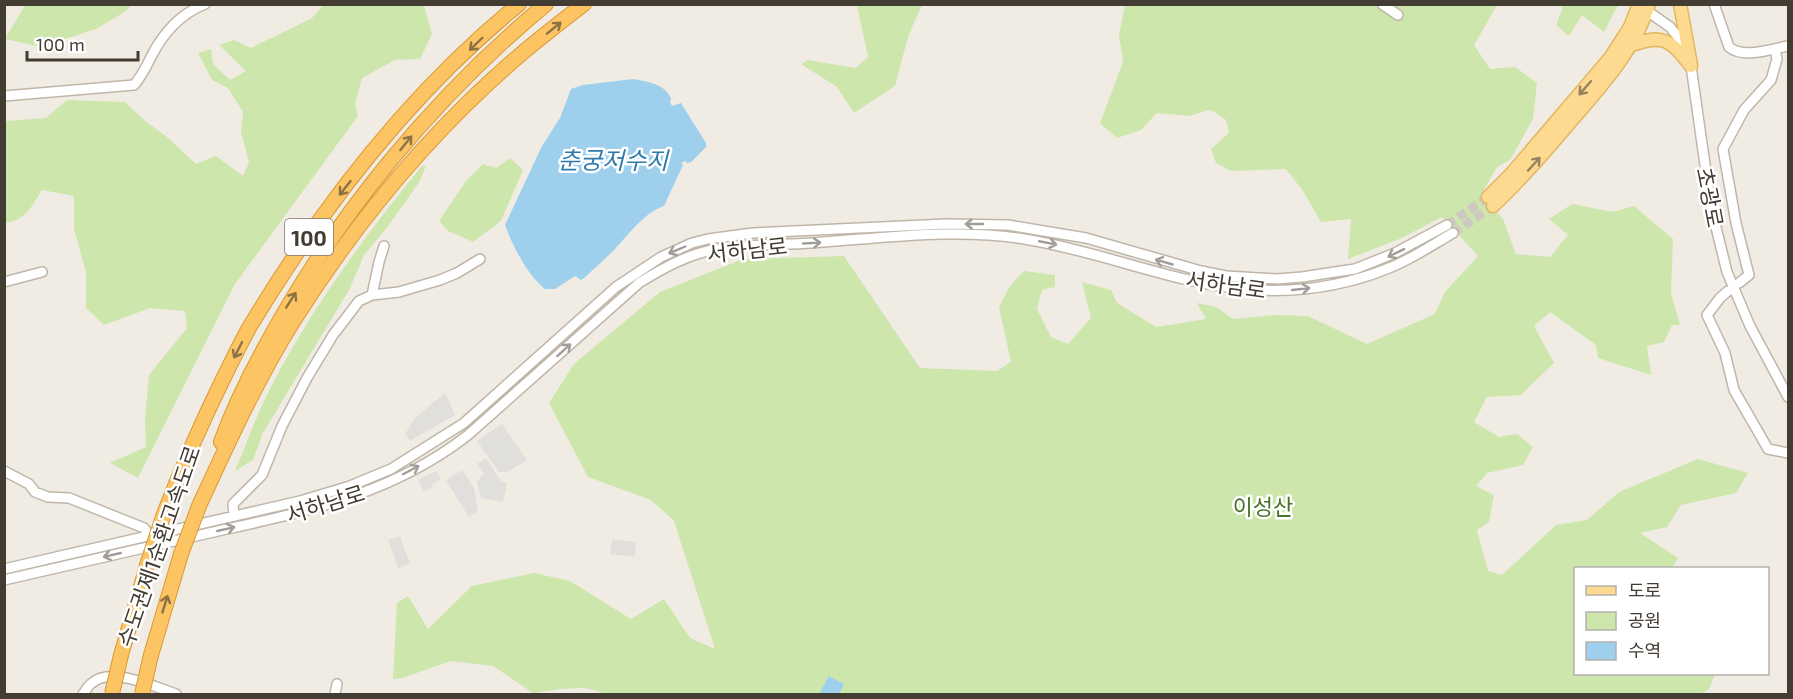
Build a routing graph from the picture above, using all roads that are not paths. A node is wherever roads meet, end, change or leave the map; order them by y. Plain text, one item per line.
1 (205, 4) edge
2 (519, 4) edge
3 (546, 4) edge
4 (584, 4) edge
5 (1382, 4) edge
6 (1680, 4) edge
7 (1714, 4) edge
8 (1643, 6) edge
9 (1398, 15) dead end
10 (1632, 45) junction
11 (1788, 46) edge
12 (1775, 49) junction
13 (1691, 66) junction
14 (4, 96) edge
15 (384, 246) dead end
16 (480, 259) dead end
17 (42, 272) dead end
18 (4, 282) edge
19 (1739, 283) dead end
20 (1728, 291) dead end
21 (372, 295) junction
22 (1788, 397) edge
23 (1788, 453) edge
24 (4, 471) edge
25 (199, 506) junction
26 (234, 516) junction
27 (150, 536) junction
28 (4, 569) edge
29 (4, 580) edge
30 (151, 655) junction
31 (337, 684) dead end
32 (83, 694) edge
33 (112, 694) edge
34 (142, 694) edge
35 (148, 694) edge
36 (176, 694) edge
37 (335, 694) edge

1 - 14 street
2 -> 33 highway, 수도권제1순환고속도로 / 100, bridge
25 -> 3 highway, 수도권제1순환고속도로 / 100
25 -> 4 highway, 수도권제1순환고속도로 / 100
5 - 9 street
6 - 13 main road
7 - 12 street
8 - 10 main road
8 -> 10 main road
8 - 13 street, 초광로
10 - 13 main road
11 - 12 street
12 - 19 street
13 - 22 street, 초광로
15 - 21 street
16 - 21 street
17 - 18 street
20 - 23 street
21 - 26 street
24 - 27 street
30 -> 25 highway, 수도권제1순환고속도로 / 100, bridge
26 - 27 street, 서하남로
26 - 29 street, 서하남로
27 - 28 street, 서하남로
30 - 34 highway, 수도권제1순환고속도로 / 100, bridge
30 - 35 highway, bridge
31 - 37 street
32 - 36 street

